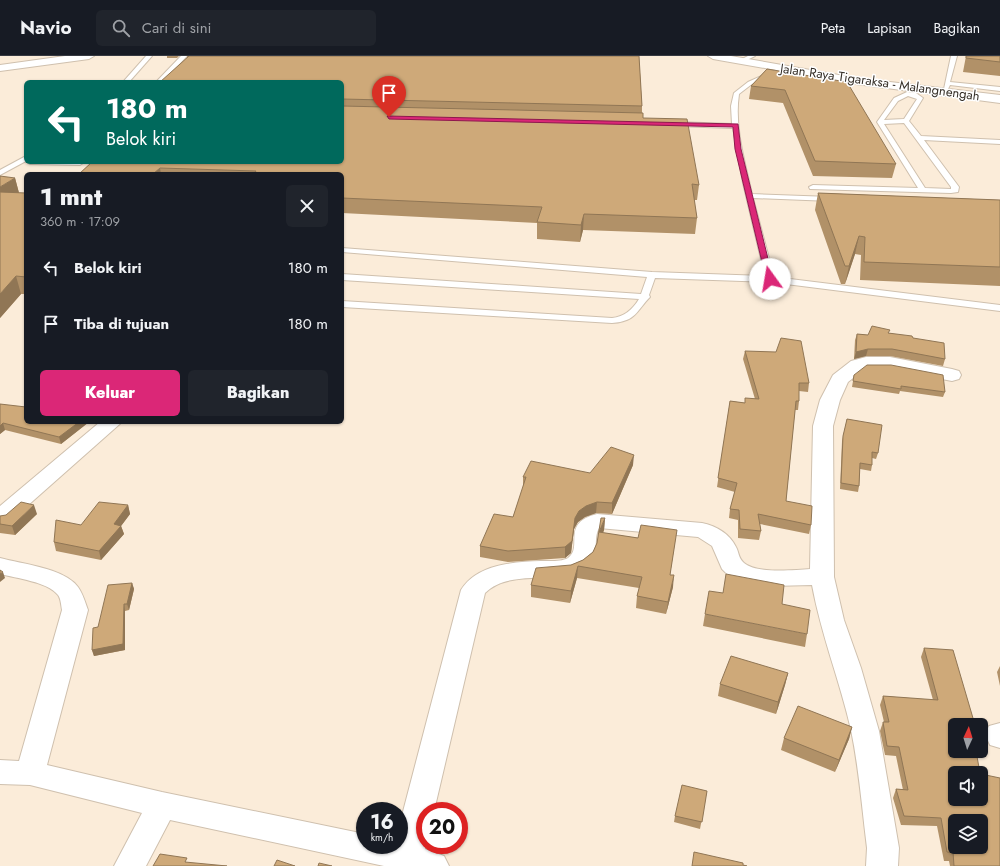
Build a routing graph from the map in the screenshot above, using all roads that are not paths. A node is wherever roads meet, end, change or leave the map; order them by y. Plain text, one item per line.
1 (89, 56) edge
2 (149, 56) edge
3 (184, 56) edge
4 (713, 56) edge
5 (752, 56) edge
6 (954, 56) edge
7 (741, 61) junction
8 (0, 68) edge
9 (781, 69) junction
10 (128, 80) edge
11 (161, 80) edge
12 (945, 88) junction
13 (1000, 89) edge
14 (913, 91) junction
15 (1000, 99) edge
16 (880, 122) junction
17 (906, 122) junction
18 (665, 124) edge
19 (736, 126) junction
20 (919, 138) junction
21 (1000, 142) edge
22 (24, 161) edge
23 (63, 164) edge
24 (80, 165) edge
25 (0, 173) edge
26 (813, 187) dead end
27 (923, 190) junction
28 (750, 196) junction
29 (836, 199) edge
30 (344, 250) edge
31 (652, 275) junction
32 (344, 276) edge
33 (770, 279) junction
34 (646, 297) junction
35 (344, 304) edge
36 (1000, 308) edge
37 (952, 375) dead end
38 (110, 424) edge
39 (0, 518) edge
40 (0, 566) edge
41 (822, 577) junction
42 (0, 772) edge
43 (30, 773) junction
44 (162, 805) junction
45 (420, 862) edge
46 (130, 866) edge
47 (882, 866) edge

1 - 8 main road
2 - 10 lane
3 - 11 lane
4 - 7 main road, Jalan Raya Tigaraksa - Malangnengah
5 - 7 lane
6 - 12 lane
7 - 9 main road, Jalan Raya Tigaraksa - Malangnengah
9 - 14 main road, Jalan Raya Tigaraksa - Malangnengah
9 - 19 lane
12 - 13 lane
12 - 14 main road, Jalan Raya Tigaraksa - Malangnengah
12 - 15 main road, Jalan Raya Tigaraksa - Malangnengah
14 - 16 lane
14 - 17 lane
16 - 17 lane
16 - 27 lane
17 - 20 lane
18 - 19 lane
19 - 28 lane
20 - 21 lane
20 - 27 lane
22 - 25 lane
23 - 24 lane
26 - 27 lane
28 - 29 lane
28 - 33 lane
30 - 31 lane
31 - 33 lane
31 - 34 lane
32 - 34 lane
33 - 36 lane
34 - 35 lane
37 - 41 street
38 - 39 street
40 - 43 street
41 - 45 street
41 - 47 street
42 - 43 street
43 - 44 street
44 - 45 street
44 - 46 street

